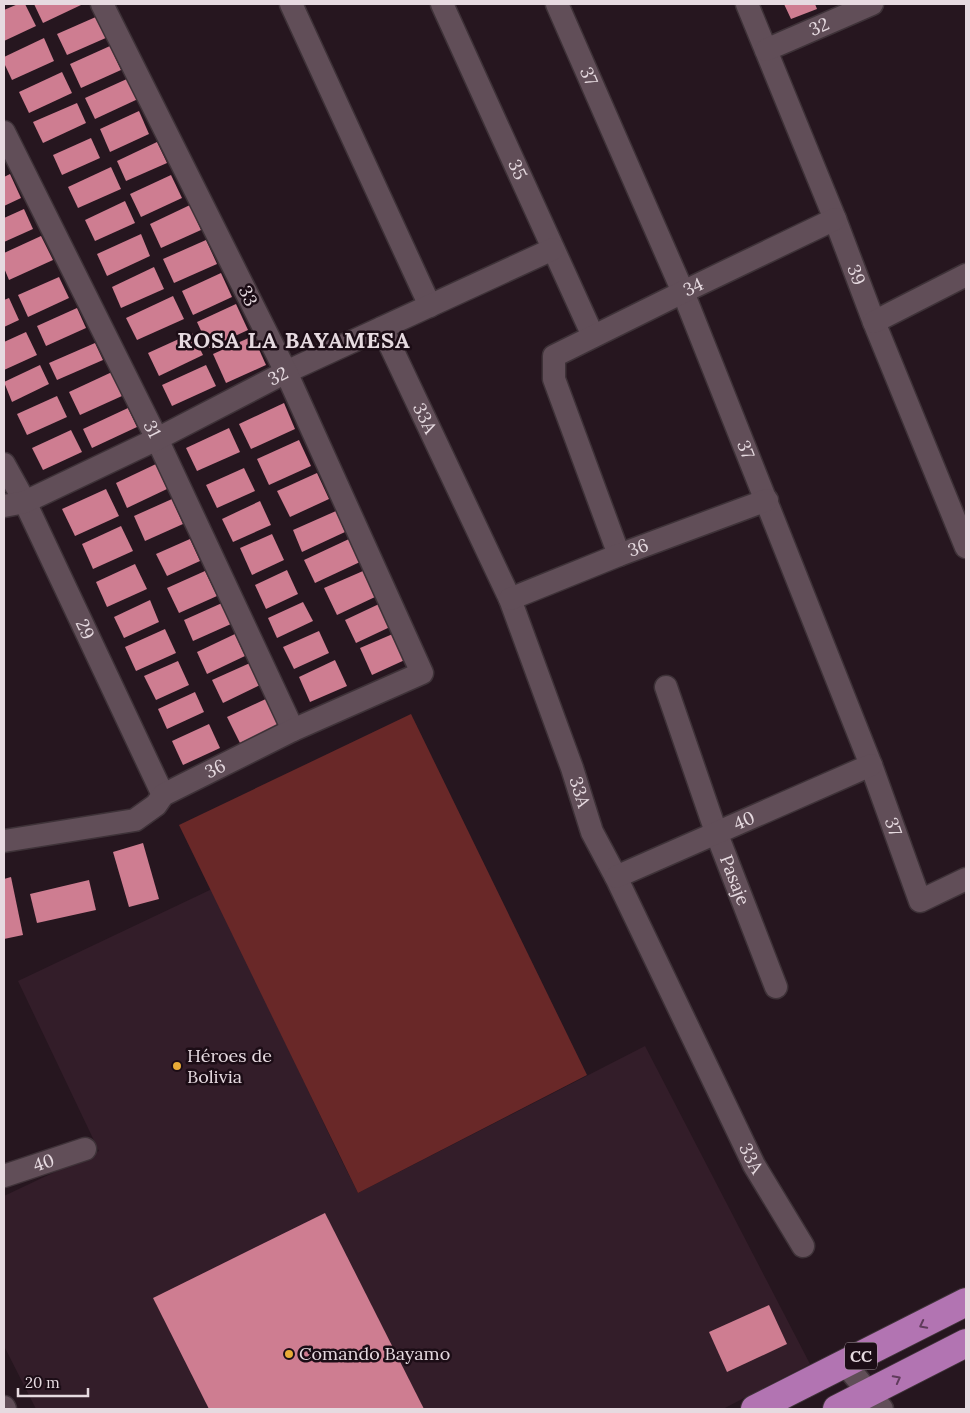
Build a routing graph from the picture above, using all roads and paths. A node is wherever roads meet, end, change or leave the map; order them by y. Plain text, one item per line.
1 (102, 4) edge
2 (291, 4) edge
3 (442, 4) edge
4 (557, 4) edge
5 (747, 4) edge
6 (872, 4) edge
7 (766, 50) junction
8 (4, 132) edge
9 (835, 219) junction
10 (553, 249) junction
11 (966, 275) edge
12 (683, 292) junction
13 (430, 306) junction
14 (874, 322) junction
15 (382, 328) junction
16 (593, 336) junction
17 (286, 372) junction
18 (157, 439) junction
19 (4, 464) edge
20 (766, 500) junction
21 (14, 504) edge
22 (966, 547) edge
23 (619, 555) junction
24 (510, 600) junction
25 (422, 673) joint
26 (666, 687) dead end
27 (293, 730) junction
28 (871, 765) junction
29 (163, 795) junction
30 (716, 832) junction
31 (4, 841) edge
32 (616, 876) junction
33 (966, 879) edge
34 (776, 986) dead end
35 (85, 1149) dead end
36 (4, 1176) edge
37 (803, 1246) dead end
38 (966, 1302) edge
39 (966, 1343) edge
40 (846, 1364) junction
41 (875, 1402) edge
42 (755, 1409) edge
43 (838, 1409) edge

1 - 17 street, 33
2 - 13 street
3 - 10 street, 35
4 - 12 street, 37
5 - 7 street, 39
6 - 7 street, 32
7 - 9 street, 39
8 - 18 street, 31
9 - 12 street, 34
9 - 14 street, 39
10 - 13 street, 32
10 - 16 street, 35
11 - 14 street
12 - 16 street, 34
12 - 20 street, 37
13 - 15 street, 32
14 - 22 street, 39
15 - 17 street, 32
15 - 24 street, 33A
16 - 23 street, 34
17 - 18 street, 32
17 - 25 street, 33
18 - 21 street, 32
18 - 27 street, 31
19 - 21 street, 29
20 - 23 street, 36
20 - 28 street, 37
21 - 29 street, 29
23 - 24 street, 36
24 - 32 street, 33A
25 - 27 street, 36
26 - 30 street, Pasaje
27 - 29 street, 36
28 - 30 street, 40
28 - 33 street, 37
29 - 31 street, 36
30 - 32 street, 40
30 - 34 street, Pasaje
32 - 37 street, 33A
35 - 36 street, 40
38 -> 40 highway, CC
41 -> 39 highway, CC
40 - 41 street
40 - 42 highway, CC
41 - 43 highway, CC

